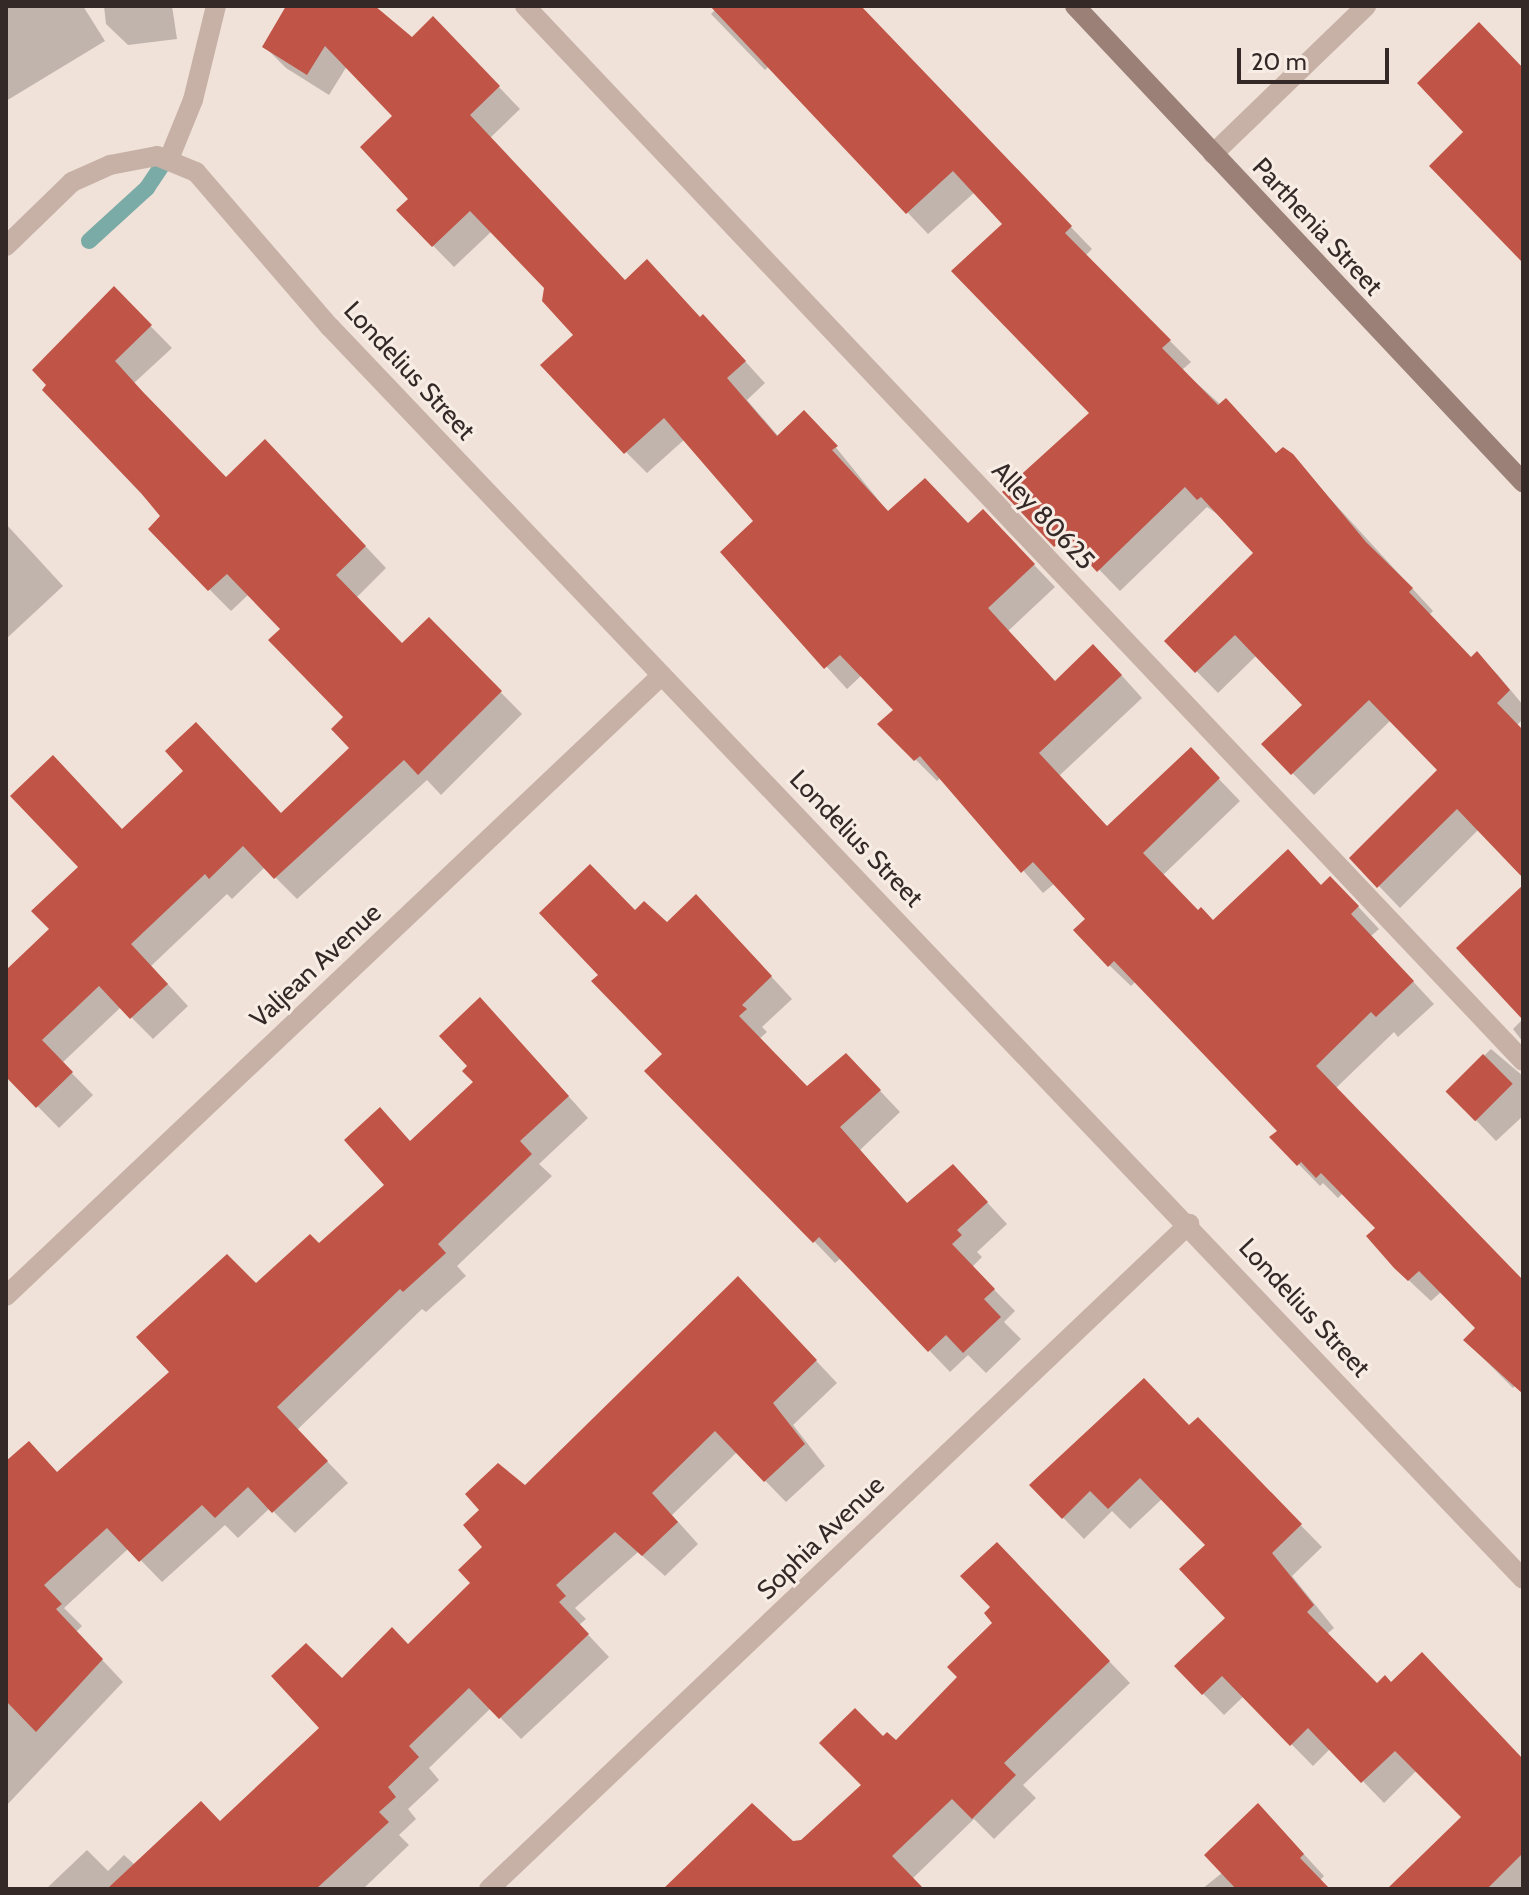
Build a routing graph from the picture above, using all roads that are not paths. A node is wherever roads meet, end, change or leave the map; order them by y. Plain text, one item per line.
1 (216, 6) edge
2 (525, 6) edge
3 (1075, 6) edge
4 (1366, 6) edge
5 (1213, 154) junction
6 (169, 159) junction
7 (6, 246) edge
8 (1523, 482) edge
9 (662, 675) junction
10 (1523, 1061) edge
11 (1189, 1224) junction
12 (6, 1296) edge
13 (1523, 1579) edge
14 (489, 1889) edge

1 - 6 street
2 - 10 street, Alley 80625
3 - 5 main road, Parthenia Street
4 - 5 street
5 - 8 main road, Parthenia Street
6 - 7 street, Londelius Street
6 - 9 street, Londelius Street
9 - 11 street, Londelius Street
9 - 12 street, Valjean Avenue
11 - 13 street, Londelius Street
11 - 14 street, Sophia Avenue

